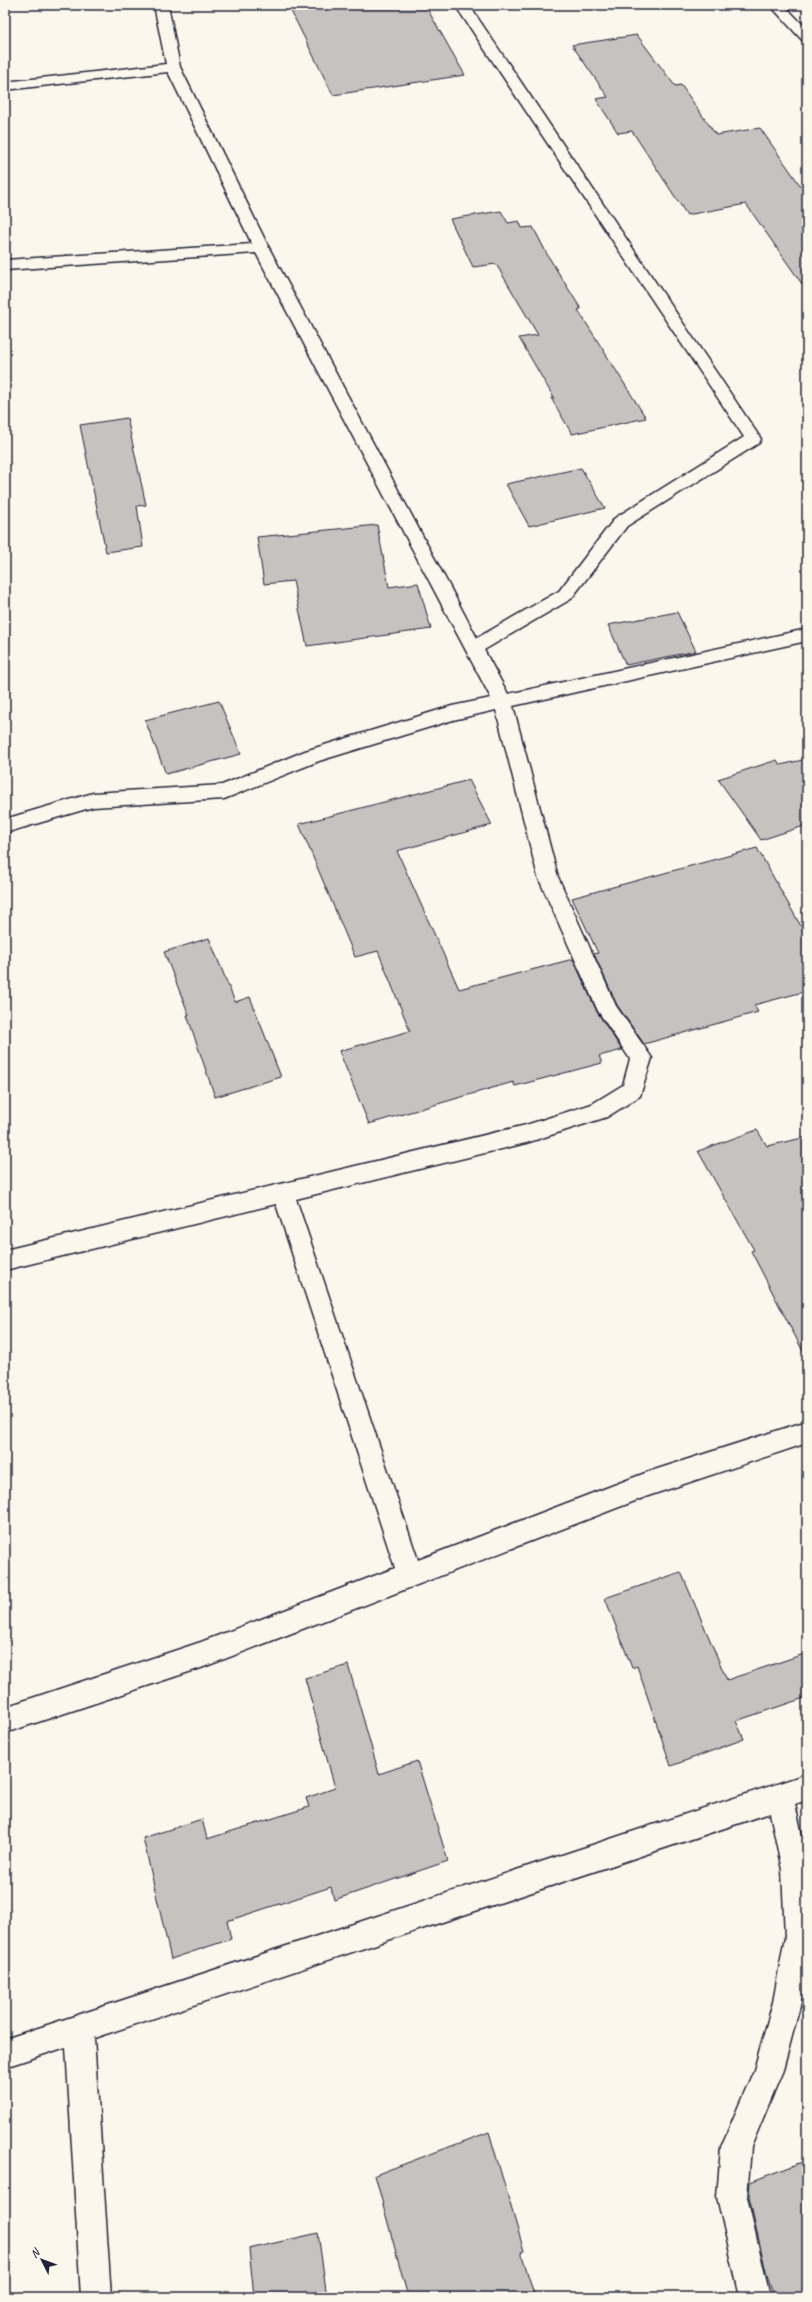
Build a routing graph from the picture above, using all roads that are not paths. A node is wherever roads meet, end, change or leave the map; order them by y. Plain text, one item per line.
1 (160, 5) edge
2 (462, 5) edge
3 (777, 5) edge
4 (807, 37) edge
5 (173, 67) junction
6 (5, 86) edge
7 (261, 248) junction
8 (5, 265) edge
9 (807, 635) edge
10 (474, 648) junction
11 (503, 703) junction
12 (5, 826) edge
13 (283, 1193) junction
14 (5, 1260) edge
15 (807, 1432) edge
16 (410, 1575) junction
17 (5, 1720) edge
18 (807, 1787) edge
19 (780, 1796) junction
20 (79, 2029) junction
21 (5, 2053) edge
22 (96, 2297) edge
23 (755, 2297) edge

1 - 5 street
2 - 10 street
3 - 4 street
5 - 6 street
5 - 7 street
7 - 8 street
7 - 10 street
9 - 11 street
10 - 11 street
11 - 12 street
11 - 13 street
13 - 14 street
13 - 16 street
15 - 16 street
16 - 17 street
18 - 19 street
19 - 20 street
19 - 23 street
20 - 21 street
20 - 22 street

